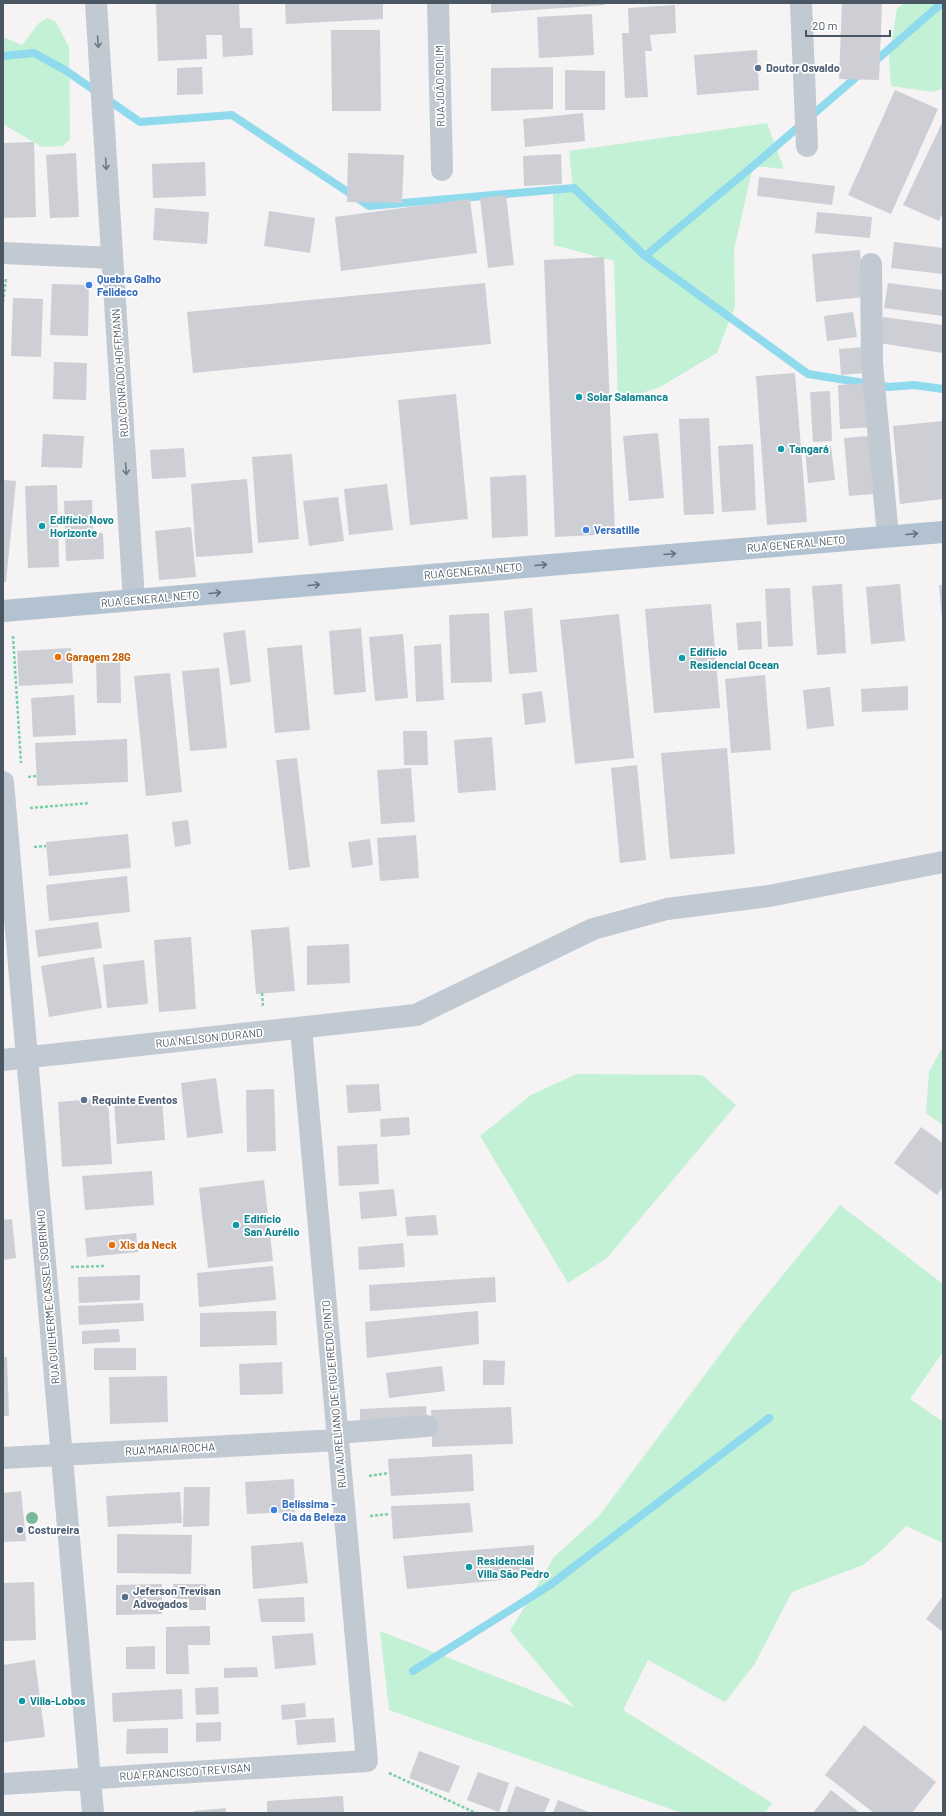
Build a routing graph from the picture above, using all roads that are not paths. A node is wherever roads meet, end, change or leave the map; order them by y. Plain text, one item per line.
1 (96, 3) edge
2 (438, 3) edge
3 (801, 3) edge
4 (807, 146) dead end
5 (442, 170) dead end
6 (3, 254) edge
7 (112, 258) junction
8 (871, 264) dead end
9 (943, 532) edge
10 (888, 536) junction
11 (134, 600) junction
12 (3, 611) edge
13 (3, 782) edge
14 (943, 862) edge
15 (301, 1028) junction
16 (27, 1058) junction
17 (3, 1060) edge
18 (427, 1426) dead end
19 (338, 1436) junction
20 (62, 1455) junction
21 (3, 1458) edge
22 (367, 1761) joint
23 (90, 1778) junction
24 (3, 1784) edge
25 (94, 1813) edge

1 -> 7 street, RUA CONRADO HOFFMANN
2 - 5 street, RUA JOÃO ROLIM
3 - 4 street
6 - 7 street
7 -> 11 street, RUA CONRADO HOFFMANN
8 - 10 street
10 -> 9 main road, RUA GENERAL NETO
11 -> 10 main road, RUA GENERAL NETO
11 - 12 main road, RUA GENERAL NETO
13 - 16 street, RUA GUILHERME CASSEL SOBRINHO
14 - 15 street, RUA NELSON DURAND
15 - 16 street, RUA NELSON DURAND
15 - 19 street, RUA AURELIANO DE FIGUEIREDO PINTO
16 - 17 street, RUA NELSON DURAND
16 - 20 street, RUA GUILHERME CASSEL SOBRINHO
18 - 19 street, RUA MARIA ROCHA
19 - 20 street, RUA MARIA ROCHA
19 - 22 street, RUA AURELIANO DE FIGUEIREDO PINTO
20 - 21 street, RUA MARIA ROCHA
20 - 23 street, RUA GUILHERME CASSEL SOBRINHO
22 - 23 street, RUA FRANCISCO TREVISAN
23 - 24 street, RUA FRANCISCO TREVISAN
23 - 25 street, RUA GUILHERME CASSEL SOBRINHO

